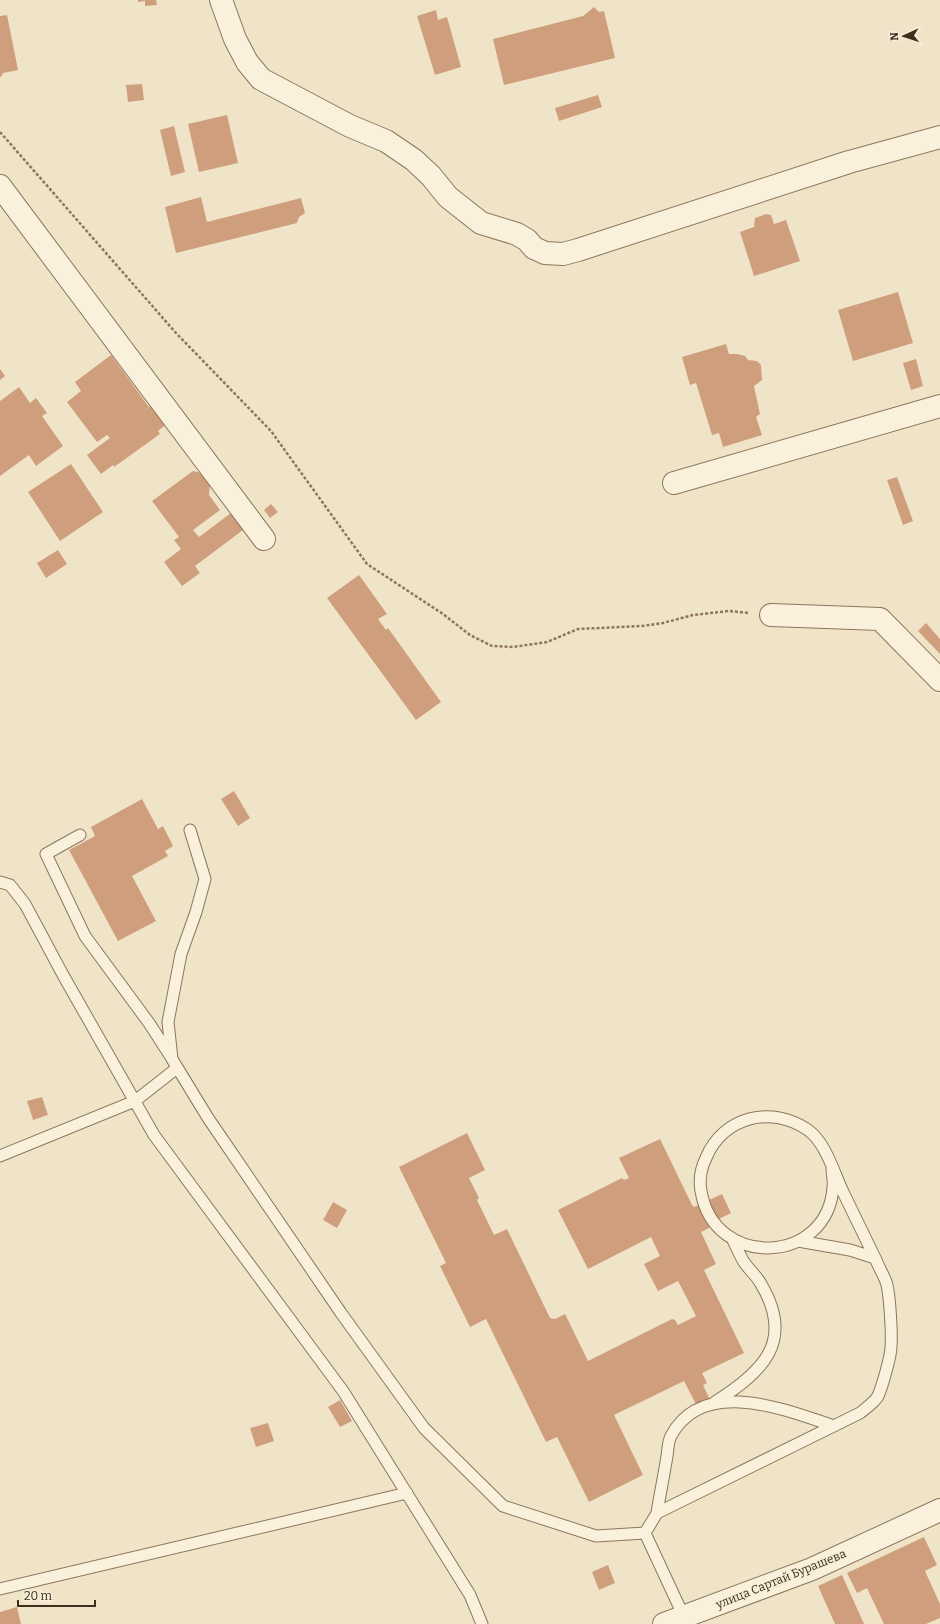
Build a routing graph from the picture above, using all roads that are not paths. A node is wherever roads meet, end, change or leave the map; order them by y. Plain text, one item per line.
1 (221, 0) edge
2 (940, 137) edge
3 (0, 186) edge
4 (940, 406) edge
5 (674, 483) dead end
6 (264, 539) dead end
7 (771, 615) road end
8 (940, 680) edge
9 (190, 830) dead end
10 (80, 835) dead end
11 (0, 882) edge
12 (175, 1064) junction
13 (135, 1101) junction
14 (0, 1156) edge
15 (832, 1169) junction
16 (733, 1240) junction
17 (798, 1241) junction
18 (875, 1258) junction
19 (714, 1402) junction
20 (834, 1426) junction
21 (407, 1493) junction
22 (940, 1510) edge
23 (656, 1513) junction
24 (645, 1533) junction
25 (0, 1589) edge
26 (674, 1620) edge
27 (482, 1624) edge

1 - 2 street
3 - 6 street
4 - 5 street
7 - 8 street
9 - 12 lane
10 - 12 lane
11 - 13 lane
12 - 13 lane
12 - 24 lane
13 - 14 lane
13 - 21 lane
15 - 16 lane
15 - 17 lane
15 - 18 lane
16 - 17 lane
16 - 19 lane
17 - 18 lane
18 - 20 lane
19 - 20 lane
19 - 23 lane
20 - 23 lane
21 - 25 lane
21 - 27 lane
22 - 26 street, улица Сартай Бурашева
23 - 24 lane
24 - 26 lane

